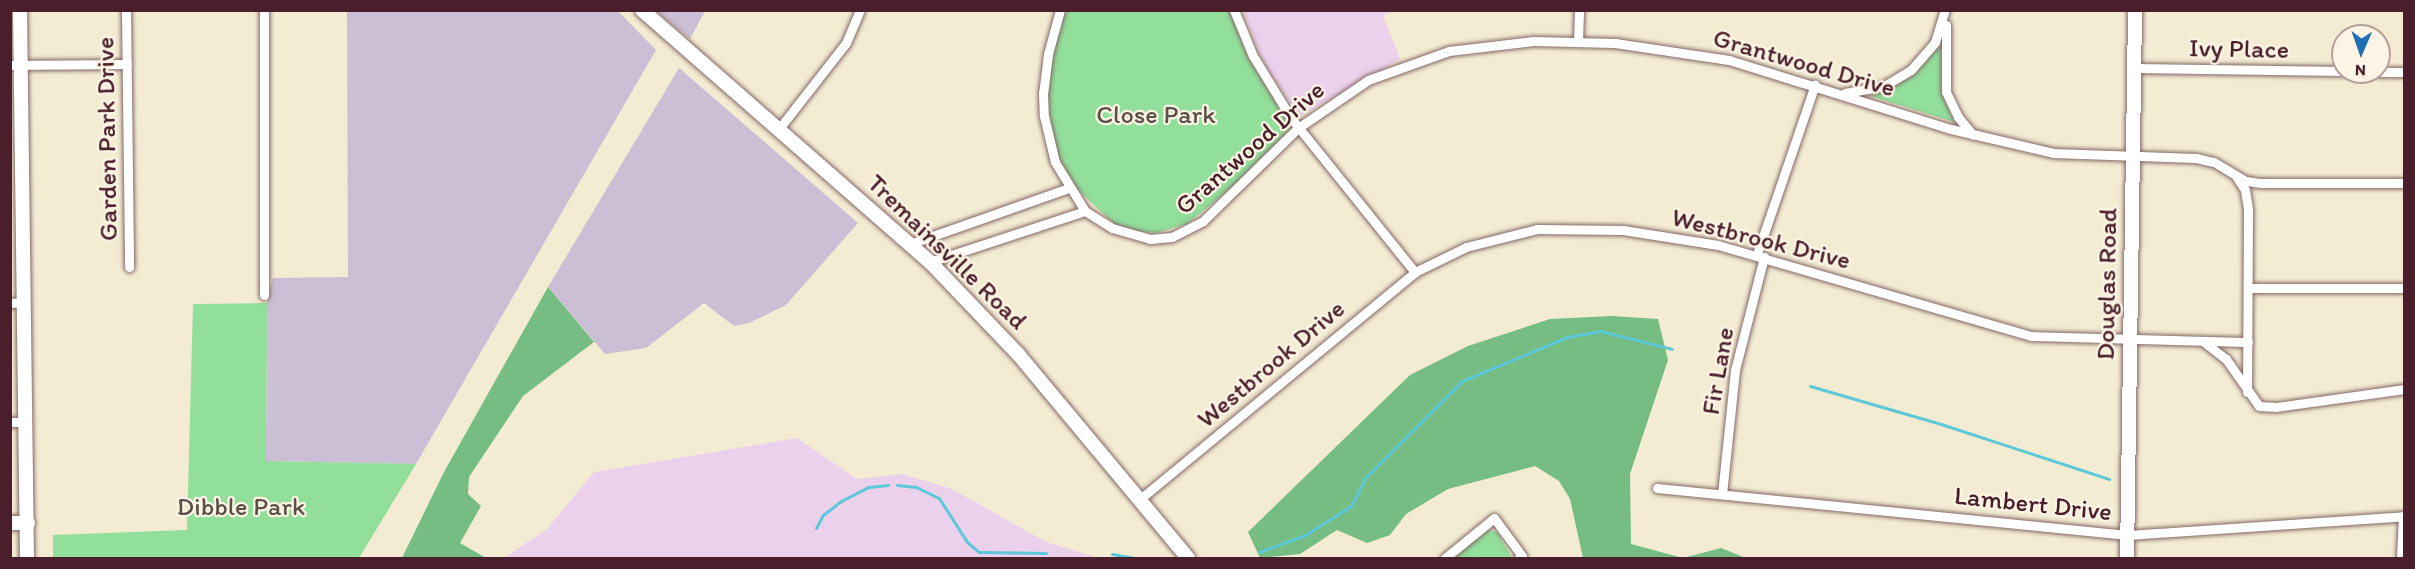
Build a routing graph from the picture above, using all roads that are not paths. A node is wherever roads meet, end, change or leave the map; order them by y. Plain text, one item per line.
1 (20, 10) edge
2 (126, 10) edge
3 (264, 10) edge
4 (642, 10) edge
5 (860, 10) edge
6 (1060, 10) edge
7 (1234, 10) edge
8 (1579, 10) edge
9 (1946, 10) edge
10 (2135, 10) edge
11 (1578, 41) junction
12 (127, 64) junction
13 (16, 65) edge
14 (2134, 68) junction
15 (2331, 71) edge
16 (1815, 85) junction
17 (1837, 92) junction
18 (1298, 128) junction
19 (778, 130) junction
20 (1974, 135) junction
21 (2133, 156) junction
22 (2236, 176) junction
23 (2404, 183) edge
24 (16, 184) edge
25 (1068, 188) junction
26 (1085, 211) junction
27 (910, 244) junction
28 (1760, 256) junction
29 (930, 262) junction
30 (129, 267) dead end
31 (1415, 272) junction
32 (2249, 288) junction
33 (2404, 288) edge
34 (264, 296) dead end
35 (17, 302) edge
36 (2130, 339) junction
37 (2202, 341) junction
38 (2248, 342) junction
39 (2404, 389) edge
40 (2247, 392) junction
41 (10, 422) edge
42 (26, 422) junction
43 (1657, 488) dead end
44 (1722, 494) junction
45 (1140, 499) junction
46 (2404, 516) edge
47 (10, 523) edge
48 (28, 523) junction
49 (2128, 535) junction
50 (27, 558) edge
51 (1188, 558) edge
52 (1445, 558) edge
53 (1519, 558) edge
54 (2127, 558) edge
55 (2401, 558) edge

1 - 13 street
2 - 12 street, Garden Park Drive
3 - 34 street
4 - 19 street, Tremainsville Road
5 - 19 street
6 - 25 street, Grantwood Drive
7 - 18 street
8 - 11 street
9 - 17 street
9 - 20 street
10 - 14 street, Douglas Road
11 - 16 street, Grantwood Drive
11 - 18 street, Grantwood Drive
12 - 13 street
12 - 30 street, Garden Park Drive
13 - 24 street
14 - 15 street, Ivy Place
14 - 21 street, Douglas Road
16 - 17 street, Grantwood Drive
16 - 28 street, Fir Lane
17 - 20 street, Grantwood Drive
18 - 26 street, Grantwood Drive
18 - 31 street
19 - 27 street, Tremainsville Road
20 - 21 street, Grantwood Drive
21 - 22 street, Grantwood Drive
21 - 36 street, Douglas Road
22 - 23 street, Grantwood Drive
22 - 32 street
24 - 35 street
25 - 26 street, Grantwood Drive
25 - 27 street
26 - 29 street
27 - 29 street, Tremainsville Road
28 - 31 street, Westbrook Drive
28 - 36 street, Westbrook Drive
28 - 44 street, Fir Lane
29 - 45 street, Tremainsville Road
31 - 45 street, Westbrook Drive
32 - 33 street
32 - 38 street
35 - 42 street
36 - 37 street, Westbrook Drive
36 - 49 street, Douglas Road
37 - 38 street, Westbrook Drive
37 - 40 street
38 - 40 street
39 - 40 street
41 - 42 street
42 - 48 street
43 - 44 street, Lambert Drive
44 - 49 street, Lambert Drive
45 - 51 street, Tremainsville Road
46 - 49 street, Lambert Drive
46 - 55 street
47 - 48 street
48 - 50 street
49 - 54 street, Douglas Road
52 - 53 street

